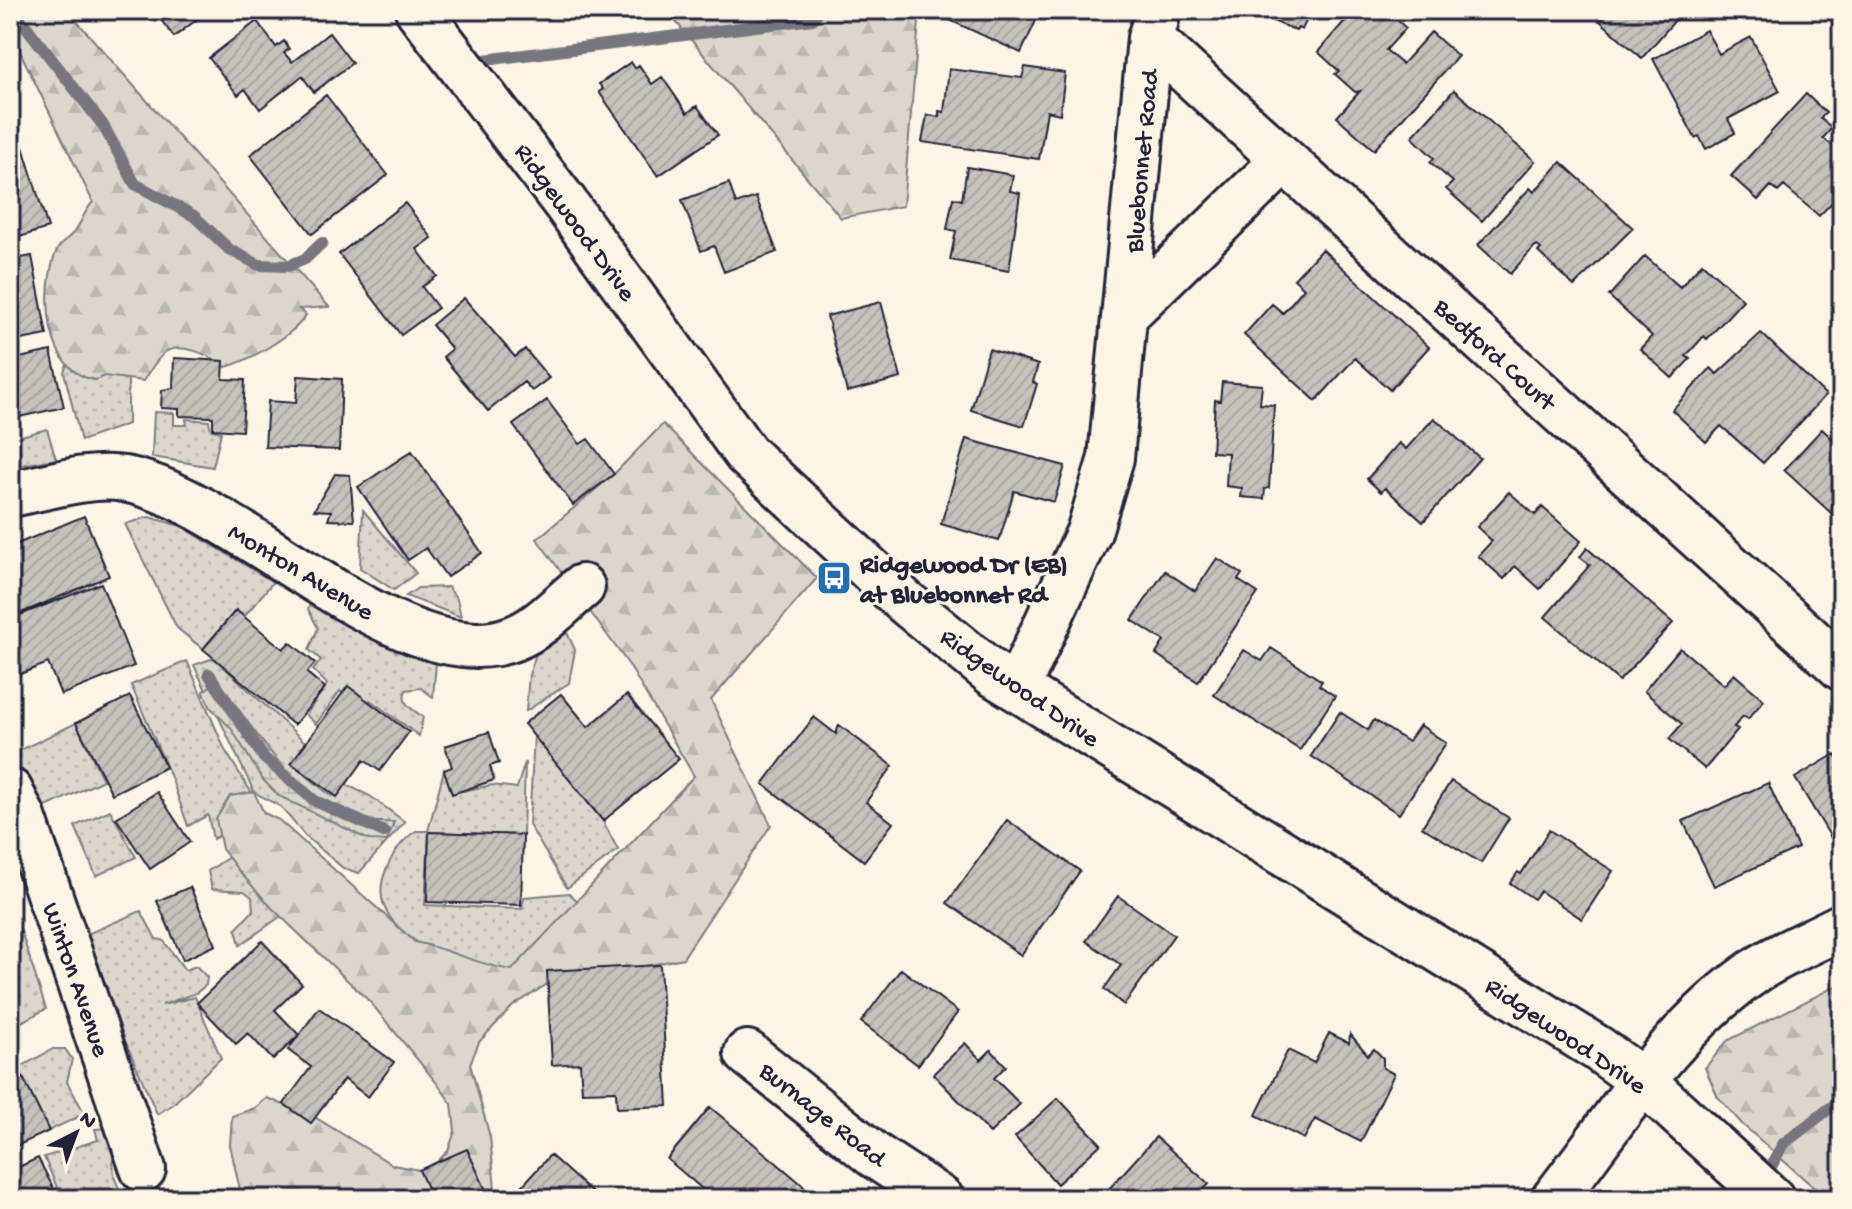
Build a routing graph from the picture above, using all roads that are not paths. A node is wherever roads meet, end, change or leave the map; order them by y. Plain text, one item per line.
1 (418, 10) edge
2 (1154, 24) edge
3 (1284, 160) junction
4 (1127, 313) junction
5 (10, 494) edge
6 (582, 587) dead end
7 (1842, 668) edge
8 (1017, 688) junction
9 (10, 791) edge
10 (1842, 926) edge
11 (747, 1053) dead end
12 (1643, 1081) junction
13 (143, 1169) dead end
14 (941, 1199) edge
15 (1554, 1199) edge
16 (1772, 1199) edge

1 - 8 street, Ridgewood Drive
2 - 3 street, Bedford Court
2 - 4 street, Bluebonnet Road
3 - 4 street, Bluebonnet Road
3 - 7 street, Bedford Court
4 - 8 street, Bluebonnet Road
5 - 6 street, Monton Avenue
8 - 12 street, Ridgewood Drive
9 - 13 street, Winton Avenue
10 - 12 street
11 - 14 street, Burnage Road
12 - 15 street
12 - 16 street, Ridgewood Drive

